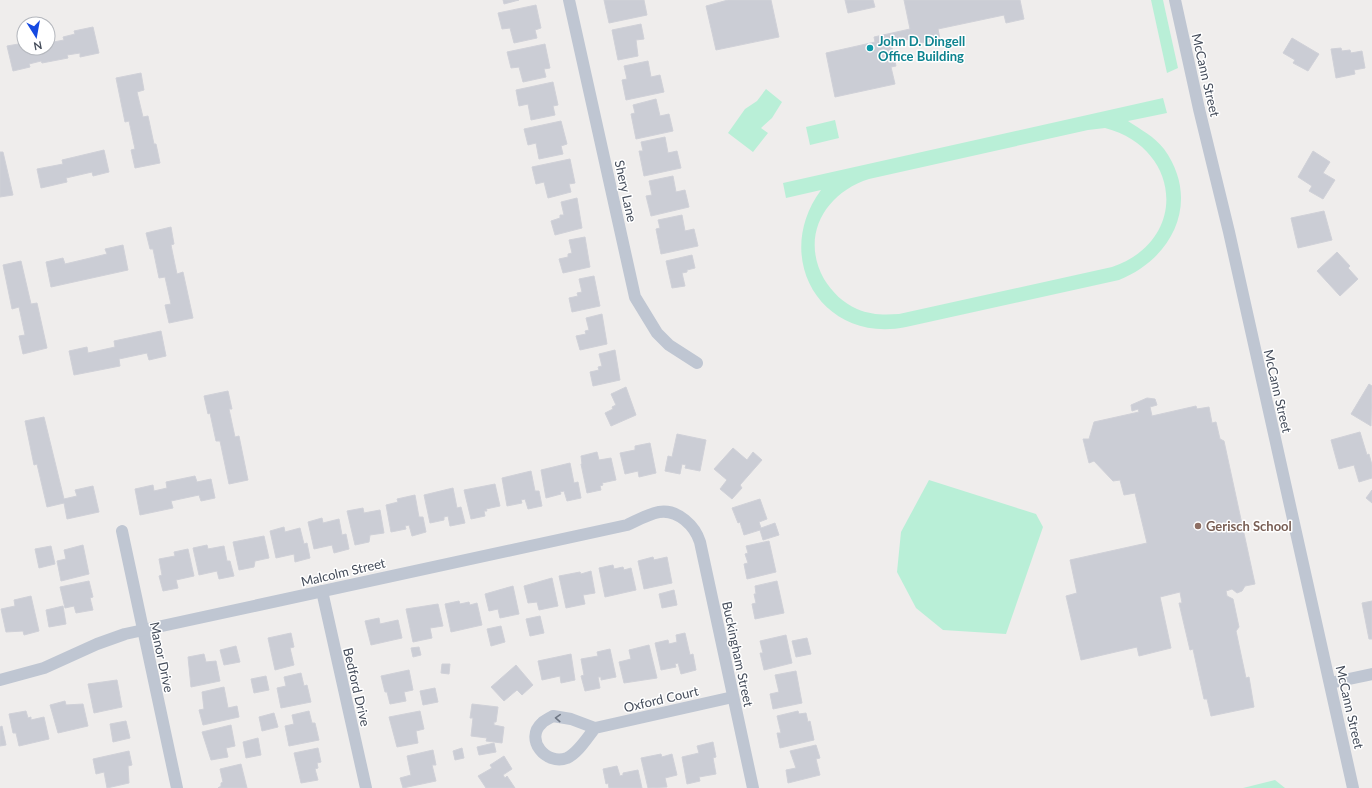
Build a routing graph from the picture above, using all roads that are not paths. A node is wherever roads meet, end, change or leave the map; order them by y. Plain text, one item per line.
1 (569, 0) edge
2 (1175, 0) edge
3 (698, 363) dead end
4 (693, 526) joint
5 (122, 531) dead end
6 (322, 591) junction
7 (142, 630) junction
8 (1372, 674) edge
9 (0, 680) edge
10 (1330, 684) junction
11 (733, 697) junction
12 (595, 728) junction
13 (177, 788) edge
14 (366, 788) edge
15 (753, 788) edge
16 (1353, 788) edge

1 - 3 street, Shery Lane
2 - 10 street, McCann Street
4 - 6 street, Malcolm Street
4 - 11 street, Buckingham Street
5 - 7 street, Manor Drive
6 - 7 street, Malcolm Street
6 - 14 street, Bedford Drive
7 - 9 street, Malcolm Street
7 - 13 street, Manor Drive
8 - 10 street
10 - 16 street, McCann Street
11 - 12 street, Oxford Court
11 - 15 street, Buckingham Street
12 -> 12 street

